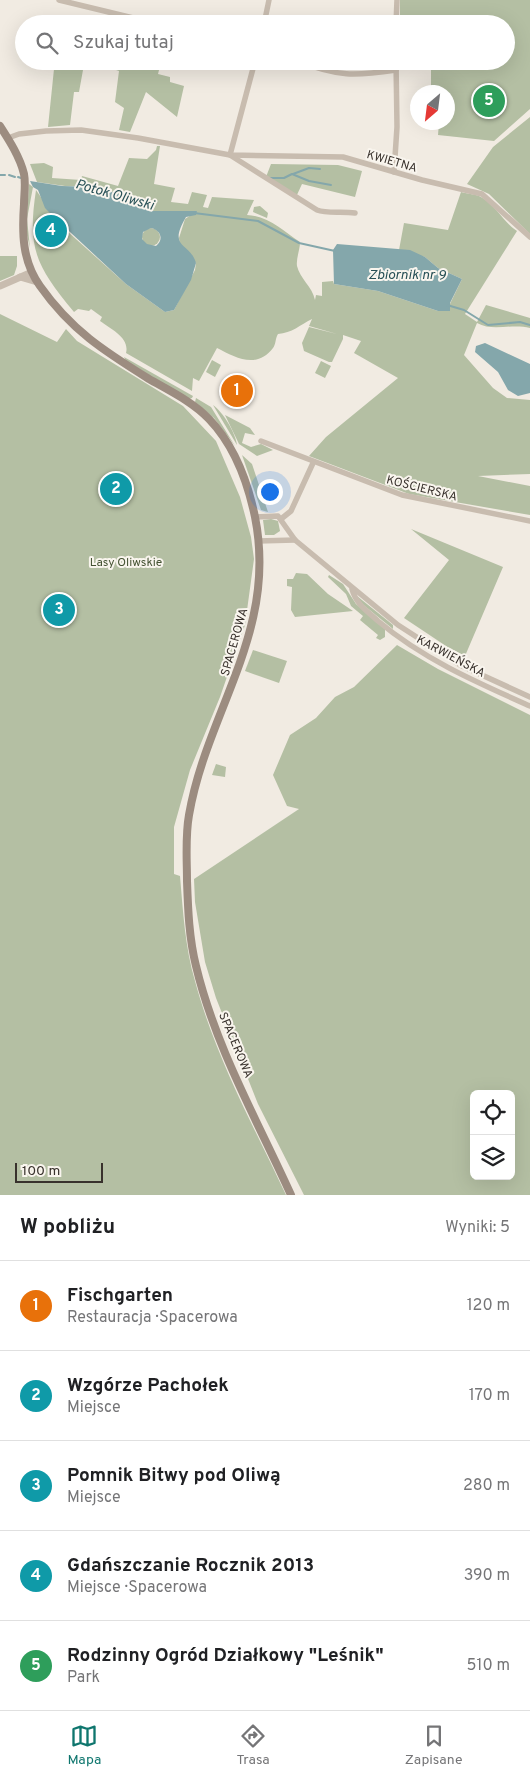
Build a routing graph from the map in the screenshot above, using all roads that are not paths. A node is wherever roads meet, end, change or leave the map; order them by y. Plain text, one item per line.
1 (59, 0) edge
2 (269, 0) edge
3 (397, 0) edge
4 (121, 15) edge
5 (266, 15) edge
6 (396, 15) edge
7 (253, 70) edge
8 (325, 70) edge
9 (396, 70) joint
10 (0, 126) edge
11 (8, 138) junction
12 (230, 156) junction
13 (394, 172) junction
14 (355, 213) dead end
15 (530, 237) edge
16 (32, 272) junction
17 (20, 277) junction
18 (37, 282) junction
19 (0, 286) edge
20 (261, 441) dead end
21 (313, 462) junction
22 (255, 517) junction
23 (281, 519) junction
24 (530, 521) edge
25 (285, 528) junction
26 (278, 539) junction
27 (295, 540) junction
28 (258, 541) junction
29 (352, 589) junction
30 (530, 697) edge
31 (530, 706) edge
32 (291, 1195) edge

1 - 4 street
2 - 5 street
3 - 6 street
7 - 12 street
8 - 9 street
9 - 13 street
10 - 11 main road, SPACEROWA
11 - 12 street, KWIETNA
11 - 16 main road, SPACEROWA
12 - 13 street, KWIETNA
12 - 14 street, KWIETNA
13 - 15 street, KWIETNA
16 - 17 street
16 - 18 main road, SPACEROWA
17 - 18 street
17 - 19 street
18 - 22 main road, SPACEROWA
20 - 21 street, KOŚCIERSKA
21 - 23 street
21 - 24 street, KOŚCIERSKA
22 - 23 street
22 - 28 main road, SPACEROWA
23 - 25 street, KARWIEŃSKA
25 - 26 street
25 - 27 street, KARWIEŃSKA
26 - 27 street
26 - 28 street
27 - 29 street, KARWIEŃSKA
28 - 32 main road, SPACEROWA
29 - 30 street, KARWIEŃSKA
29 - 31 street, KARWIEŃSKA

